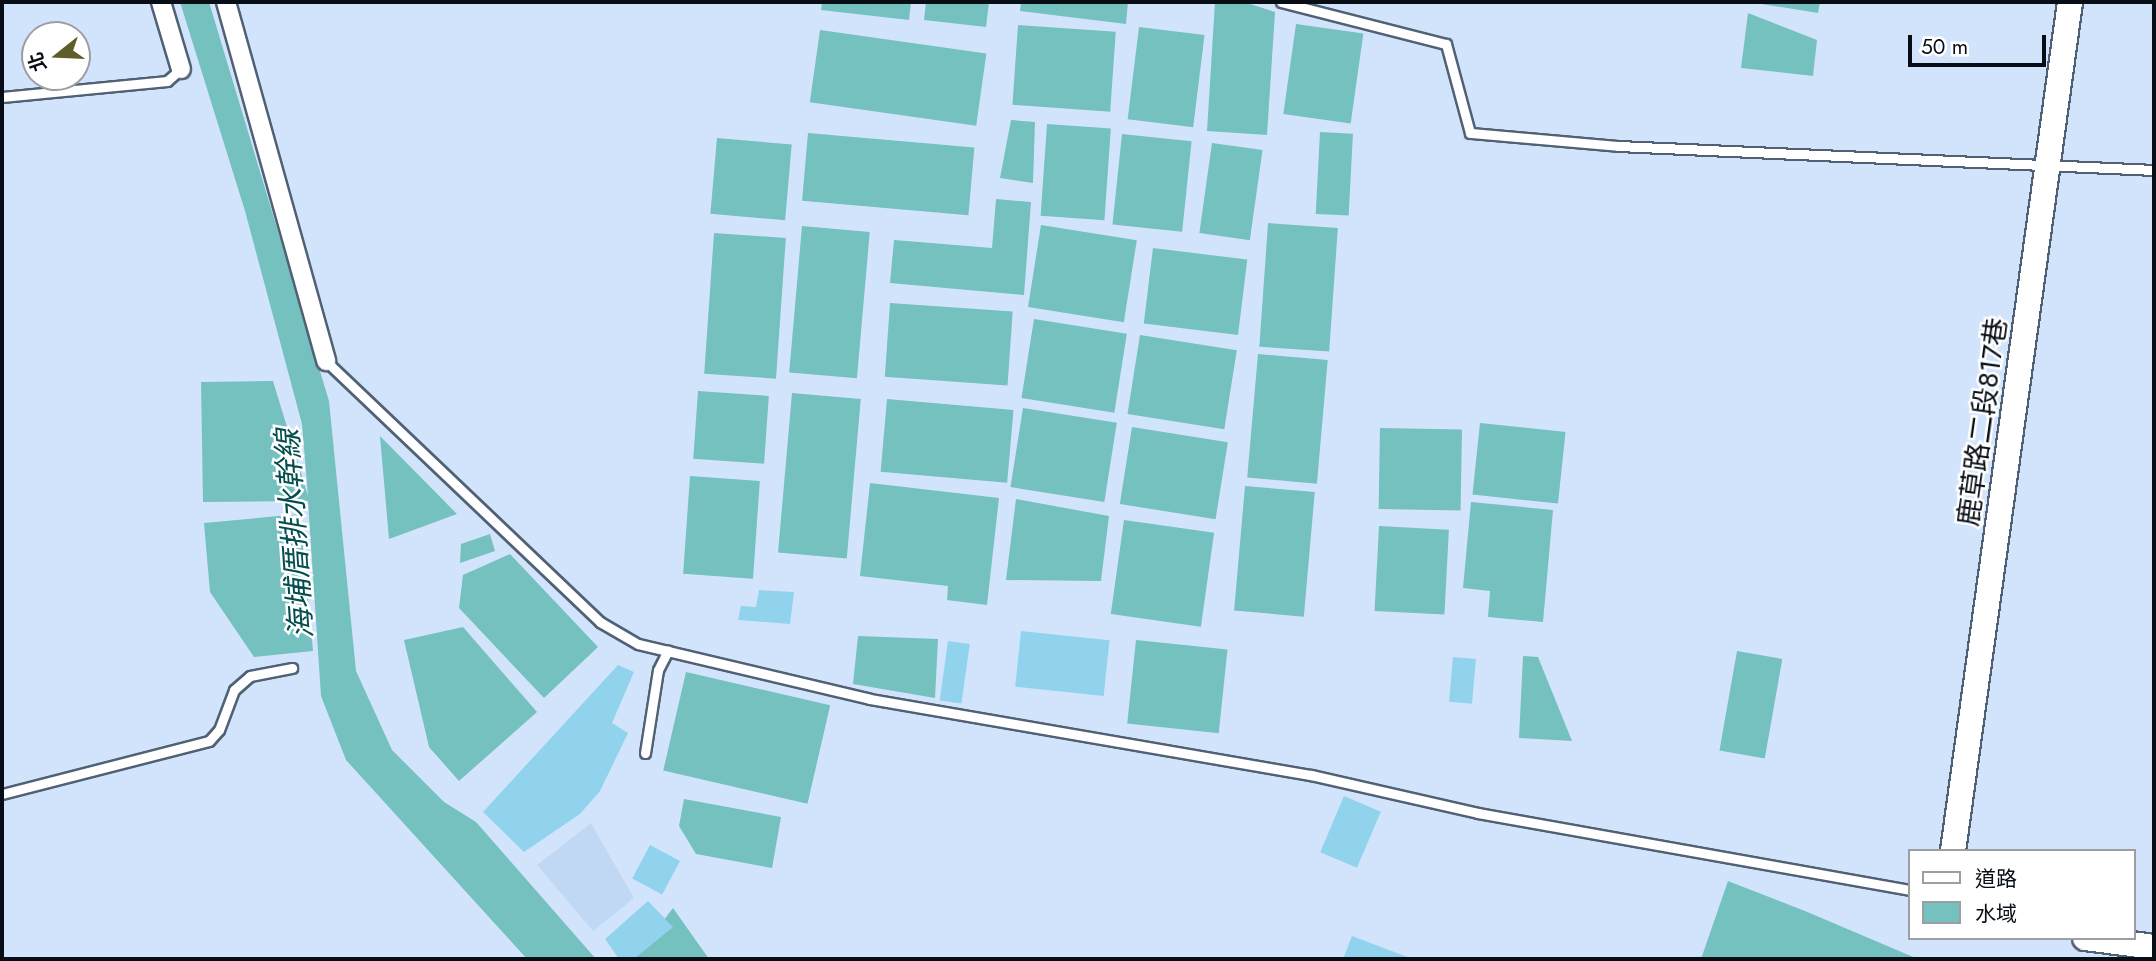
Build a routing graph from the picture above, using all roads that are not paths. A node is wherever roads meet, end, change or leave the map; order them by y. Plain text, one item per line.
1 (161, 2) edge
2 (226, 2) edge
3 (1282, 2) edge
4 (2070, 2) edge
5 (181, 69) joint
6 (2, 97) edge
7 (2048, 167) junction
8 (2154, 170) edge
9 (326, 361) joint
10 (668, 650) junction
11 (292, 668) dead end
12 (645, 753) dead end
13 (2, 794) edge
14 (1953, 849) edge
15 (1908, 890) edge
16 (2100, 940) edge
17 (2154, 947) edge

1 - 5 street
2 - 9 street
3 - 7 lane
4 - 7 street, 鹿草路二段817巷
5 - 6 lane
7 - 8 lane
7 - 14 street, 鹿草路二段817巷
9 - 10 lane
10 - 12 lane
10 - 15 lane
11 - 13 lane
16 - 17 street

